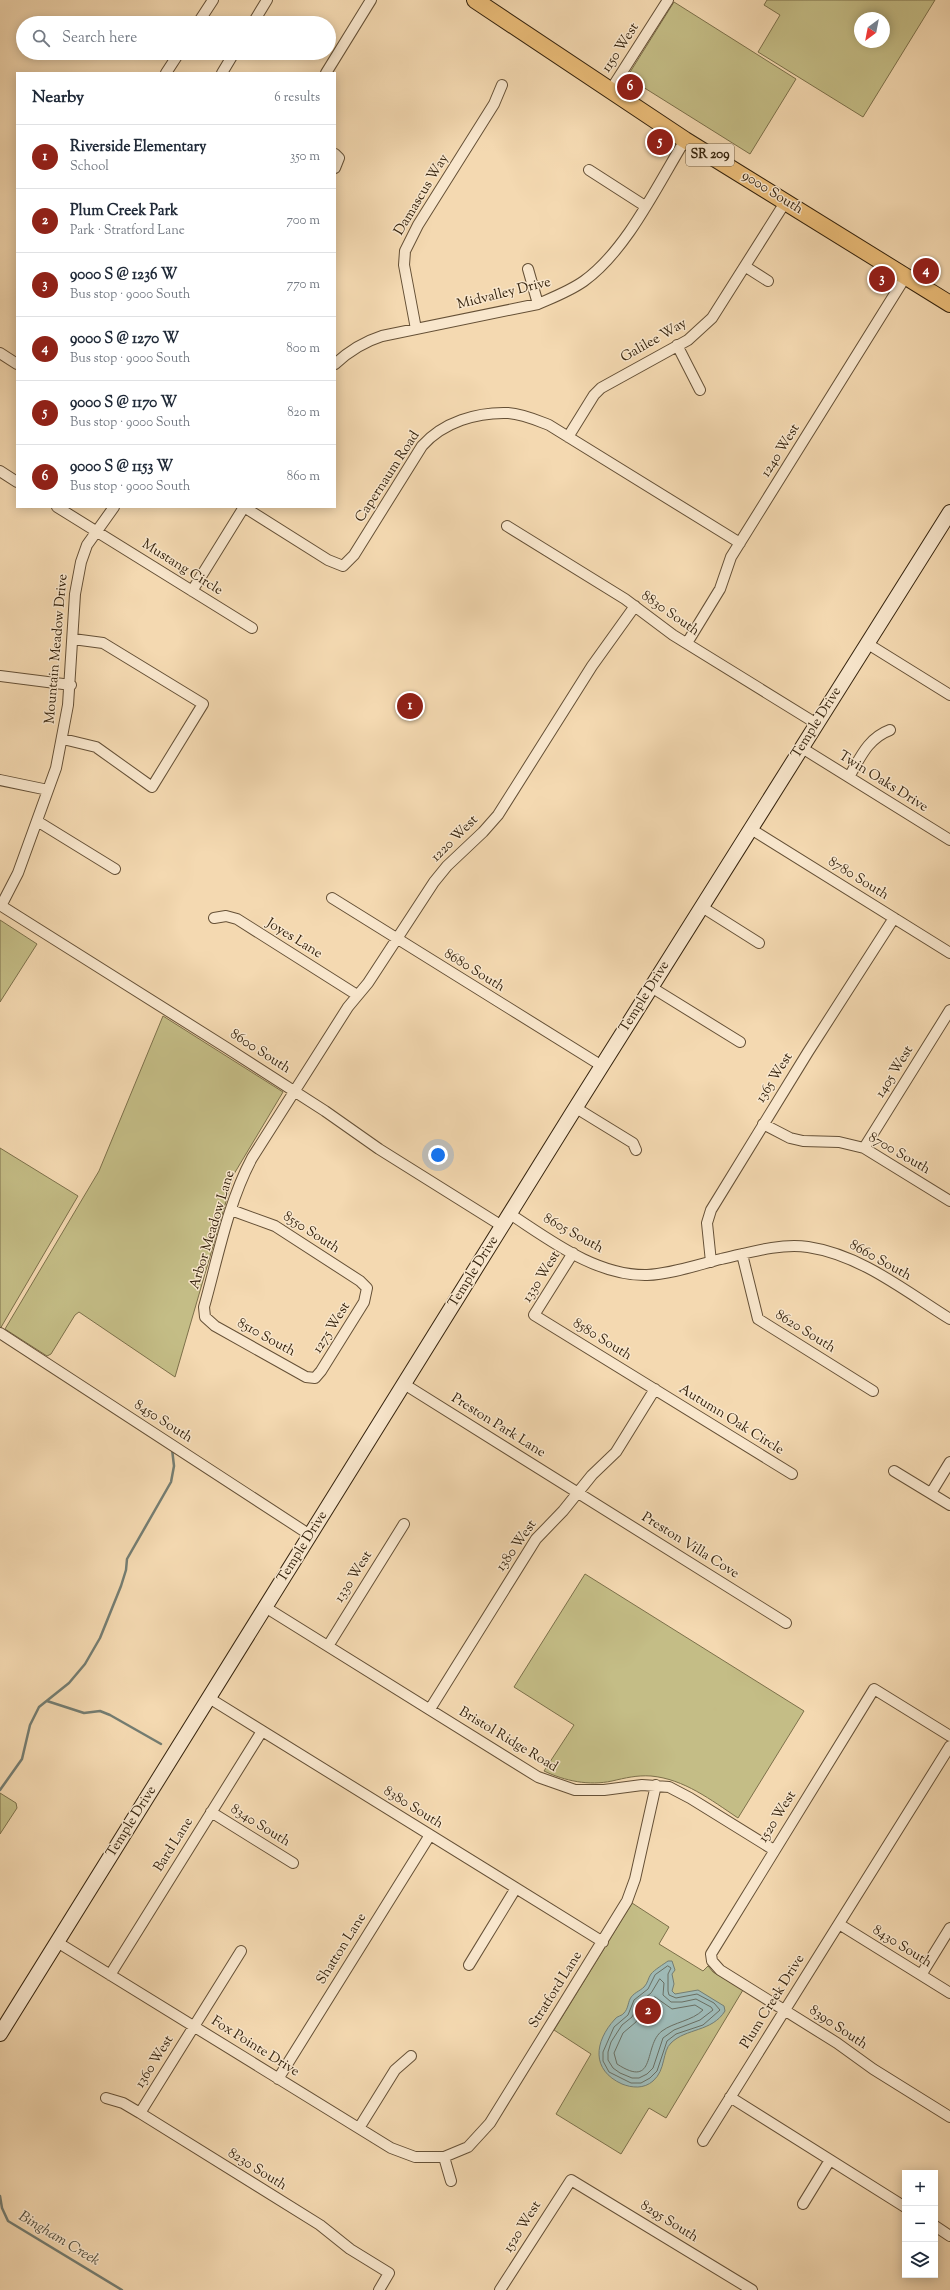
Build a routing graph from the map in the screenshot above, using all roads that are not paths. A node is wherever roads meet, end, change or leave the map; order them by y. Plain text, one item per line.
1 (213, 0) edge
2 (267, 0) edge
3 (371, 0) edge
4 (475, 0) edge
5 (668, 0) edge
6 (203, 16) edge
7 (257, 16) edge
8 (336, 57) edge
9 (176, 60) edge
10 (230, 60) edge
11 (334, 60) edge
12 (170, 72) edge
13 (223, 72) edge
14 (327, 72) edge
15 (502, 85) dead end
16 (610, 91) junction
17 (685, 140) junction
18 (588, 170) dead end
19 (786, 202) junction
20 (645, 206) junction
21 (746, 267) junction
22 (528, 269) dead end
23 (906, 276) junction
24 (768, 281) dead end
25 (538, 304) junction
26 (950, 304) edge
27 (416, 329) junction
28 (677, 345) junction
29 (0, 353) edge
30 (16, 363) edge
31 (336, 363) edge
32 (700, 390) dead end
33 (568, 437) junction
34 (0, 471) edge
35 (16, 481) edge
36 (59, 508) edge
37 (113, 508) edge
38 (243, 508) edge
39 (246, 508) edge
40 (950, 512) edge
41 (507, 526) dead end
42 (98, 532) junction
43 (740, 543) junction
44 (192, 591) junction
45 (635, 606) junction
46 (252, 628) dead end
47 (73, 639) junction
48 (687, 643) junction
49 (868, 644) junction
50 (0, 676) edge
51 (71, 685) junction
52 (950, 695) edge
53 (817, 724) junction
54 (890, 730) dead end
55 (63, 739) junction
56 (802, 748) junction
57 (849, 777) junction
58 (0, 780) edge
59 (48, 790) junction
60 (37, 821) junction
61 (751, 828) junction
62 (950, 840) edge
63 (115, 869) dead end
64 (332, 898) dead end
65 (0, 905) edge
66 (702, 907) junction
67 (214, 918) dead end
68 (894, 918) junction
69 (397, 939) junction
70 (759, 943) dead end
71 (950, 953) edge
72 (651, 987) junction
73 (357, 995) junction
74 (950, 1010) edge
75 (740, 1042) dead end
76 (602, 1066) junction
77 (294, 1091) junction
78 (576, 1108) junction
79 (763, 1124) junction
80 (864, 1148) junction
81 (636, 1150) dead end
82 (949, 1199) edge
83 (231, 1210) junction
84 (510, 1214) junction
85 (502, 1226) junction
86 (573, 1253) junction
87 (742, 1254) junction
88 (711, 1262) junction
89 (368, 1291) joint
90 (534, 1315) joint
91 (205, 1317) joint
92 (950, 1319) edge
93 (0, 1333) edge
94 (315, 1378) joint
95 (404, 1384) junction
96 (655, 1389) junction
97 (873, 1391) dead end
98 (950, 1462) edge
99 (894, 1471) dead end
100 (792, 1474) dead end
101 (578, 1492) junction
102 (931, 1493) junction
103 (950, 1505) edge
104 (404, 1524) dead end
105 (310, 1535) junction
106 (265, 1607) junction
107 (786, 1623) dead end
108 (328, 1646) junction
109 (209, 1698) junction
110 (430, 1709) junction
111 (262, 1731) junction
112 (950, 1736) edge
113 (950, 1746) edge
114 (656, 1785) junction
115 (211, 1812) junction
116 (430, 1834) junction
117 (774, 1850) junction
118 (293, 1863) dead end
119 (516, 1888) junction
120 (839, 1924) junction
121 (950, 1928) edge
122 (57, 1942) junction
123 (603, 1942) junction
124 (241, 1951) dead end
125 (712, 1961) joint
126 (469, 1965) dead end
127 (110, 1975) junction
128 (921, 1975) junction
129 (950, 1993) edge
130 (785, 2010) junction
131 (194, 2026) junction
132 (0, 2034) edge
133 (411, 2056) dead end
134 (278, 2079) junction
135 (730, 2097) junction
136 (106, 2098) dead end
137 (140, 2113) junction
138 (950, 2117) edge
139 (359, 2128) junction
140 (703, 2141) dead end
141 (444, 2157) junction
142 (830, 2160) junction
143 (570, 2180) joint
144 (451, 2181) dead end
145 (803, 2204) dead end
146 (903, 2206) edge
147 (938, 2228) edge
148 (950, 2236) edge
149 (379, 2290) edge
150 (500, 2290) edge
151 (752, 2290) edge

1 - 6 street
2 - 7 street
3 - 8 street
4 - 16 main road, 9000 South / SR 209
5 - 16 street, 1150 West
9 - 12 street
10 - 13 street
11 - 14 street
15 - 27 street, Damascus Way
16 - 17 main road, 9000 South / SR 209
17 - 19 main road, 9000 South / SR 209
17 - 20 street, Midvalley Drive
18 - 20 street
19 - 21 street, Galilee Way
19 - 23 main road, 9000 South / SR 209
20 - 25 street, Midvalley Drive
21 - 24 street
21 - 28 street, Galilee Way
22 - 25 street
23 - 26 main road, 9000 South / SR 209
23 - 43 street, 1240 West
25 - 27 street, Midvalley Drive
27 - 31 street, Midvalley Drive
28 - 32 street
28 - 33 street, Galilee Way
29 - 30 street
33 - 39 street, Capernaum Road
33 - 43 street, Capernaum Road
34 - 35 street
36 - 42 street, Mustang Circle
37 - 42 street, Mountain Meadow Drive
38 - 44 street
40 - 49 street, Temple Drive
41 - 45 street, 8830 South
42 - 44 street, Mustang Circle
42 - 47 street, Mountain Meadow Drive
43 - 48 street, 1240 West
44 - 46 street, Mustang Circle
45 - 48 street, 8830 South
45 - 69 street, 1220 West
47 - 51 street, Mountain Meadow Drive
47 - 55 street
48 - 53 street, 8830 South
49 - 52 street
49 - 53 street, Temple Drive
50 - 51 street
51 - 55 street, Mountain Meadow Drive
53 - 56 street, Temple Drive
54 - 57 street
55 - 59 street, Mountain Meadow Drive
56 - 57 street, Twin Oaks Drive
56 - 61 street, Temple Drive
57 - 62 street, Twin Oaks Drive
58 - 59 street
59 - 60 street, Mountain Meadow Drive
60 - 63 street
60 - 65 street, Mountain Meadow Drive
61 - 66 street, Temple Drive
61 - 68 street, 8780 South
64 - 69 street, 8680 South
65 - 77 street, 8600 South
66 - 70 street
66 - 72 street, Temple Drive
67 - 73 street, Joyes Lane
68 - 71 street, 8780 South
68 - 79 street, 1365 West
69 - 73 street, 1220 West
69 - 76 street, 8680 South
72 - 75 street
72 - 76 street, Temple Drive
73 - 77 street, 1220 West
74 - 80 street, 1405 West
76 - 78 street, Temple Drive
77 - 83 street, Arbor Meadow Lane
77 - 85 street, 8600 South
78 - 81 street
78 - 84 street, Temple Drive
79 - 80 street, 8700 South
79 - 88 street, 1365 West
80 - 82 street, 8700 South
83 - 89 street, 8550 South
83 - 91 street, Arbor Meadow Lane
84 - 85 street, Temple Drive
84 - 86 street, 8605 South
85 - 95 street, Temple Drive
86 - 88 street, 8605 South
86 - 90 street, 1330 West
87 - 88 street, 8605 South
87 - 92 street, 8660 South
87 - 97 street, 8620 South
89 - 94 street, 1275 West
90 - 96 street, 8580 South
91 - 94 street, 8510 South
93 - 105 street, 8450 South
95 - 101 street, Preston Park Lane
95 - 105 street, Temple Drive
96 - 100 street, Autumn Oak Circle
96 - 101 street, 1380 West
98 - 102 street
99 - 102 street
101 - 107 street, Preston Villa Cove
101 - 110 street, 1380 West
102 - 103 street
104 - 108 street, 1330 West
105 - 106 street, Temple Drive
106 - 108 street, Bristol Ridge Road
106 - 109 street, Temple Drive
108 - 110 street, Bristol Ridge Road
109 - 111 street, 8380 South
109 - 122 street, Temple Drive
110 - 114 street, Bristol Ridge Road
111 - 115 street, Bard Lane
111 - 116 street, 8380 South
112 - 117 street, 1520 West
113 - 120 street, Plum Creek Drive
114 - 117 street, Bristol Ridge Road
114 - 123 street, Stratford Lane
115 - 118 street, 8340 South
115 - 127 street, Bard Lane
116 - 119 street, 8380 South
116 - 134 street, Shatton Lane
117 - 125 street, 1520 West
119 - 123 street, 8380 South
119 - 126 street
120 - 128 street, 8430 South
120 - 130 street, Plum Creek Drive
121 - 128 street
122 - 127 street, Fox Pointe Drive
122 - 132 street, Temple Drive
123 - 141 street, Stratford Lane
124 - 131 street, 1360 West
125 - 130 street, 8390 South
127 - 131 street, Fox Pointe Drive
128 - 129 street, 8430 South
130 - 135 street, Plum Creek Drive
130 - 138 street, 8390 South
131 - 134 street, Fox Pointe Drive
131 - 137 street, 1360 West
133 - 139 street
134 - 139 street, Fox Pointe Drive
135 - 140 street, Plum Creek Drive
135 - 142 street
136 - 137 street, 8230 South
137 - 149 street, 8230 South
139 - 141 street, Fox Pointe Drive
141 - 144 street
142 - 145 street
142 - 146 street
143 - 150 street, 1520 West
143 - 151 street, 8295 South
147 - 148 street

